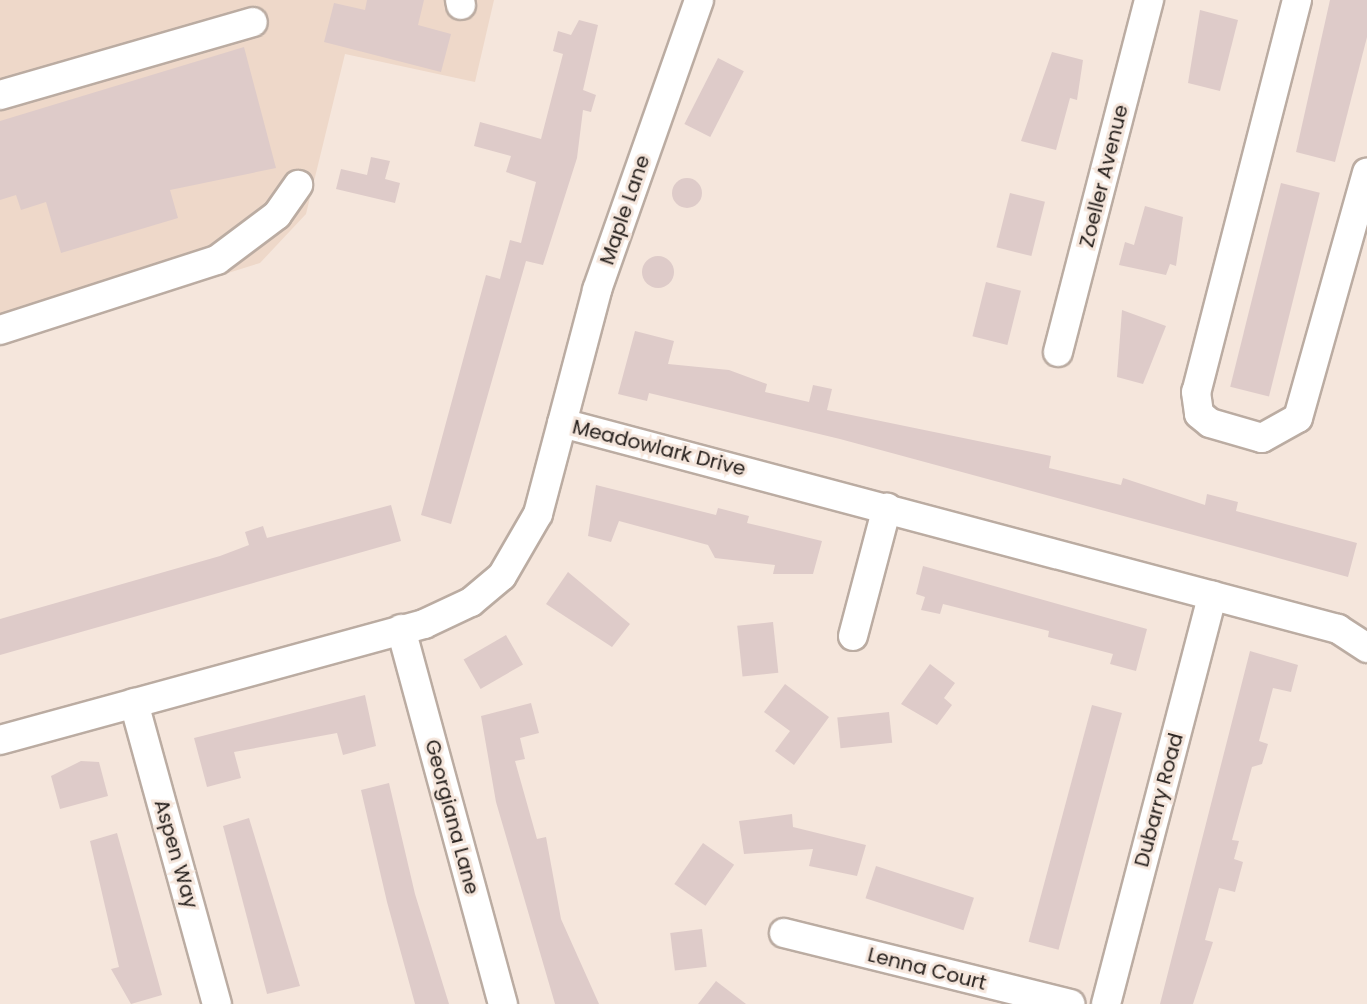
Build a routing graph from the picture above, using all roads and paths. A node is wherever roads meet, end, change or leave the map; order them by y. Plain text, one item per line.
1 (699, 0) edge
2 (1149, 0) edge
3 (1297, 0) edge
4 (253, 22) dead end
5 (0, 95) edge
6 (1367, 173) edge
7 (298, 185) dead end
8 (0, 330) edge
9 (1058, 352) dead end
10 (562, 423) junction
11 (887, 507) junction
12 (1212, 596) junction
13 (401, 629) junction
14 (853, 636) dead end
15 (1367, 648) edge
16 (134, 703) junction
17 (0, 740) edge
18 (784, 933) dead end
19 (217, 1004) edge
20 (503, 1004) edge
21 (1070, 1004) edge
22 (1106, 1004) edge

1 - 10 street, Maple Lane
2 - 9 street, Zoeller Avenue
3 - 6 street
4 - 5 street
7 - 8 street
10 - 11 street, Meadowlark Drive
10 - 13 street, Meadowlark Drive
11 - 12 street, Meadowlark Drive
11 - 14 street
12 - 15 street, Meadowlark Drive
12 - 22 street, Dubarry Road
13 - 16 street, Meadowlark Drive
13 - 20 street, Georgiana Lane
16 - 17 street, Meadowlark Drive
16 - 19 street, Aspen Way
18 - 21 street, Lenna Court

